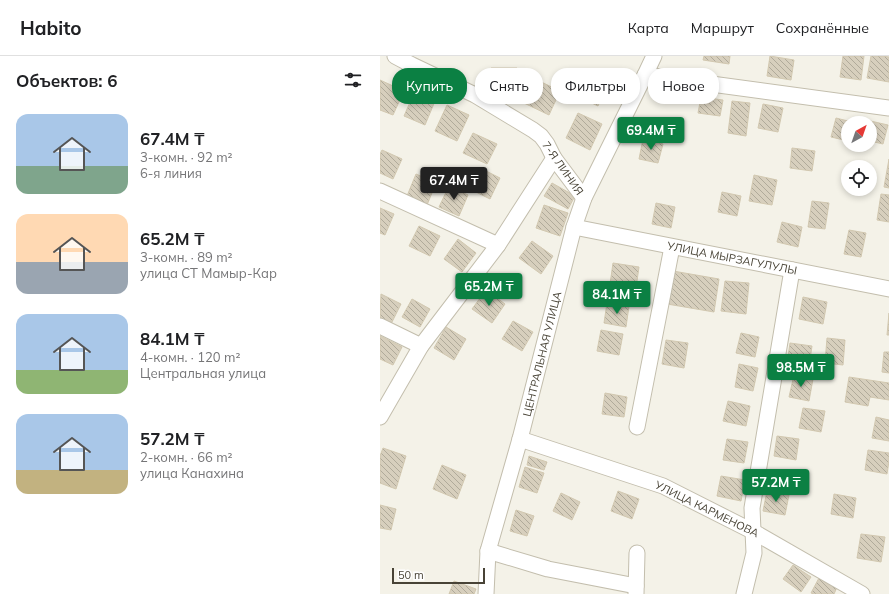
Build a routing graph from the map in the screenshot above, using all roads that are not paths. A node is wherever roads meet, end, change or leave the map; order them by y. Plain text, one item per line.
1 (395, 56) edge
2 (654, 56) edge
3 (645, 75) junction
4 (889, 108) edge
5 (554, 158) junction
6 (380, 190) edge
7 (584, 198) junction
8 (574, 227) junction
9 (498, 245) junction
10 (672, 247) junction
11 (792, 270) junction
12 (889, 289) edge
13 (380, 326) edge
14 (421, 346) junction
15 (380, 417) edge
16 (637, 427) dead end
17 (520, 439) junction
18 (754, 532) junction
19 (488, 551) junction
20 (637, 552) dead end
21 (636, 590) edge
22 (486, 594) edge
23 (744, 594) edge
24 (862, 594) edge

1 - 5 street, 7-Я ЛИНИЯ
2 - 3 street, ЦЕНТРАЛЬНАЯ УЛИЦА
3 - 4 street
3 - 7 street, ЦЕНТРАЛЬНАЯ УЛИЦА
5 - 7 street, 7-Я ЛИНИЯ
5 - 9 street
6 - 9 street
7 - 8 street, ЦЕНТРАЛЬНАЯ УЛИЦА
8 - 10 street, УЛИЦА МЫРЗАГУЛУЛЫ
8 - 17 street, ЦЕНТРАЛЬНАЯ УЛИЦА
9 - 14 street
10 - 11 street, УЛИЦА МЫРЗАГУЛУЛЫ
10 - 16 street
11 - 12 street, УЛИЦА МЫРЗАГУЛУЛЫ
11 - 18 street
13 - 14 street
14 - 15 street
17 - 18 street, УЛИЦА КАРМЕНОВА
17 - 19 street, ЦЕНТРАЛЬНАЯ УЛИЦА
18 - 23 street
18 - 24 street, УЛИЦА КАРМЕНОВА
19 - 21 street
19 - 22 street, ЦЕНТРАЛЬНАЯ УЛИЦА
20 - 21 street

